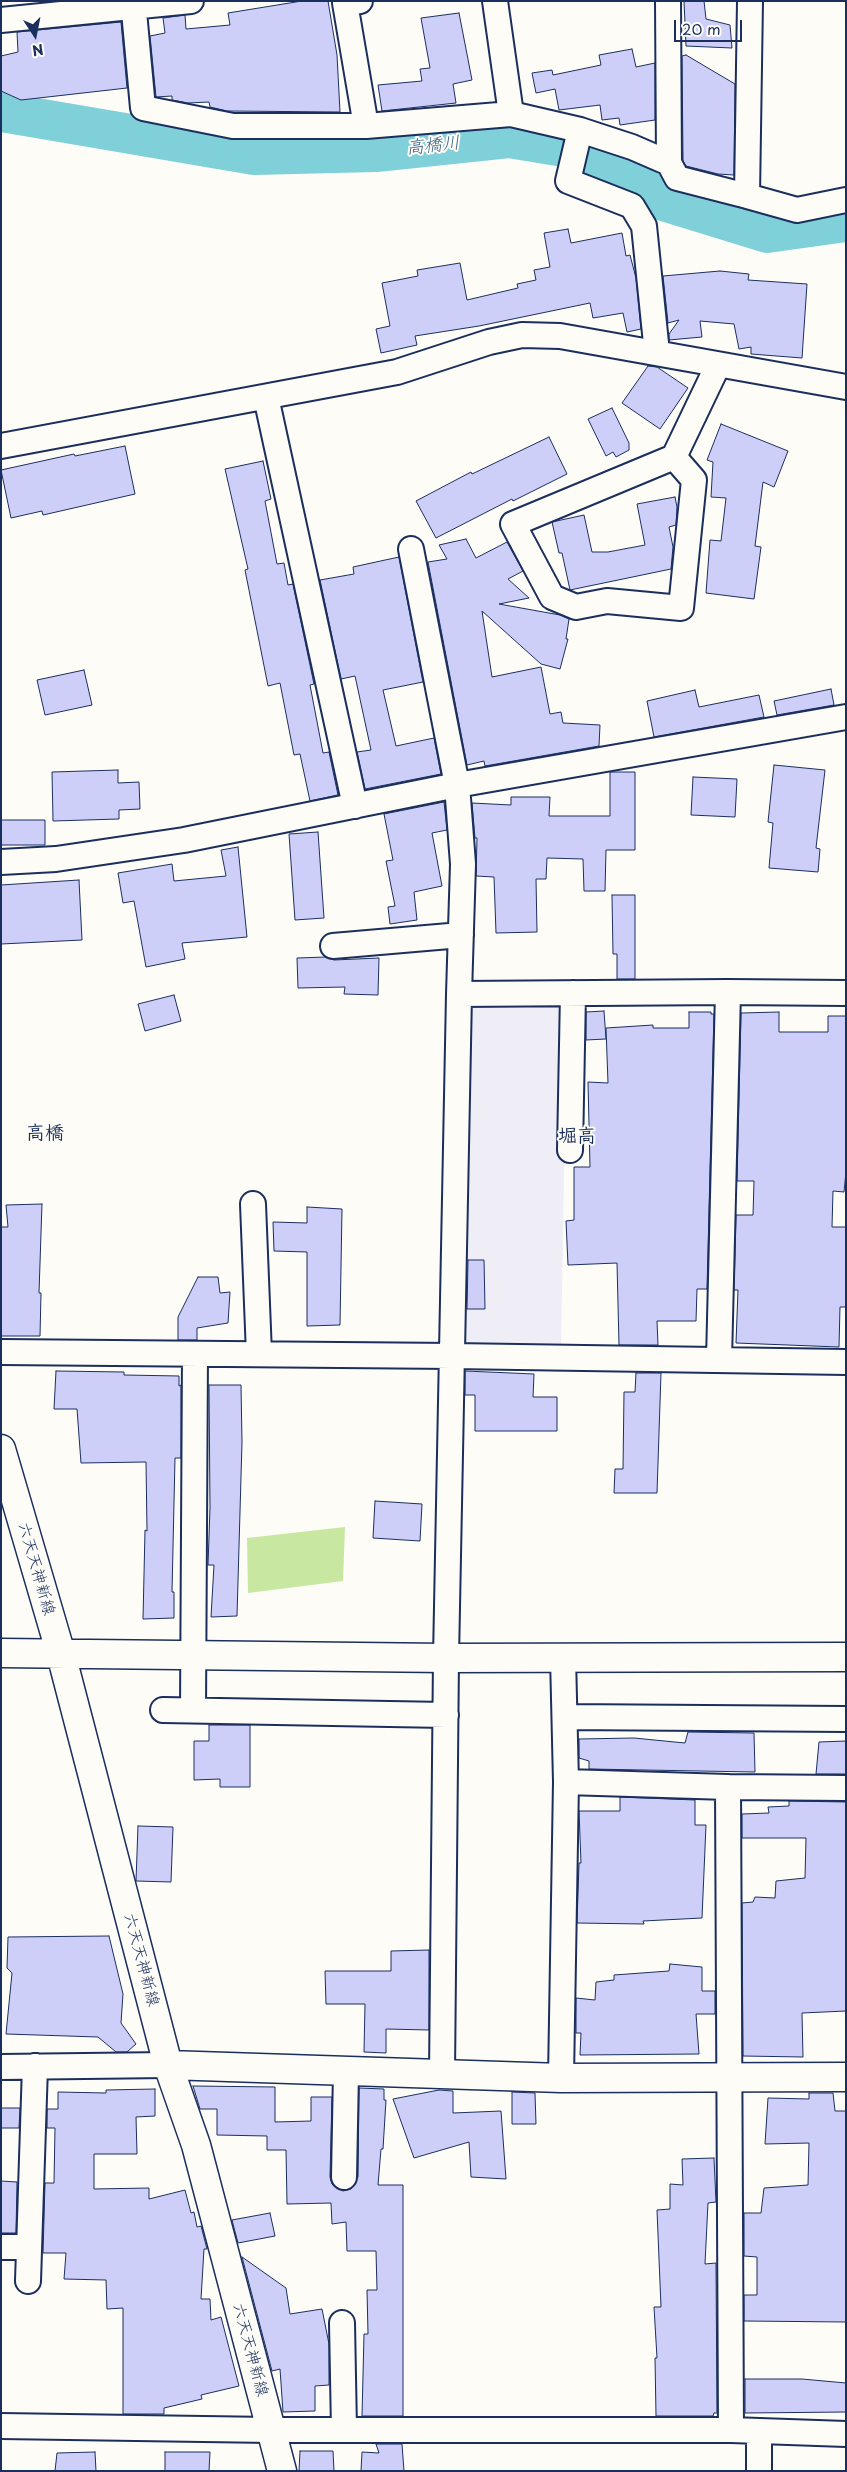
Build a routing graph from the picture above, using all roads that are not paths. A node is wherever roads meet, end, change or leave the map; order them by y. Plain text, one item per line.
1 (191, 1) edge
2 (495, 1) edge
3 (668, 1) edge
4 (750, 1) edge
5 (350, 2) edge
6 (133, 4) edge
7 (1, 20) edge
8 (511, 114) junction
9 (366, 126) junction
10 (580, 130) junction
11 (669, 163) junction
12 (747, 196) junction
13 (846, 200) edge
14 (657, 353) junction
15 (718, 365) junction
16 (846, 387) edge
17 (266, 397) junction
18 (1, 446) edge
19 (674, 457) junction
20 (411, 549) dead end
21 (846, 717) edge
22 (457, 786) junction
23 (354, 806) junction
24 (1, 862) edge
25 (460, 935) junction
26 (333, 946) dead end
27 (728, 992) junction
28 (573, 993) junction
29 (846, 993) edge
30 (458, 994) junction
31 (570, 1150) dead end
32 (253, 1204) dead end
33 (1, 1352) edge
34 (195, 1354) junction
35 (258, 1354) junction
36 (454, 1356) junction
37 (720, 1360) junction
38 (846, 1362) edge
39 (1, 1449) edge
40 (1, 1653) edge
41 (61, 1654) junction
42 (194, 1655) junction
43 (564, 1657) junction
44 (846, 1657) edge
45 (446, 1658) junction
46 (163, 1710) dead end
47 (193, 1710) junction
48 (446, 1715) junction
49 (566, 1717) junction
50 (846, 1720) edge
51 (566, 1782) junction
52 (728, 1787) junction
53 (846, 1788) edge
54 (168, 2065) junction
55 (35, 2066) junction
56 (1, 2067) edge
57 (346, 2071) junction
58 (442, 2074) junction
59 (728, 2077) junction
60 (846, 2077) edge
61 (561, 2078) junction
62 (344, 2177) dead end
63 (1, 2247) edge
64 (30, 2247) junction
65 (28, 2281) dead end
66 (342, 2323) dead end
67 (1, 2426) edge
68 (272, 2430) junction
69 (344, 2430) junction
70 (731, 2430) junction
71 (759, 2431) junction
72 (846, 2434) edge
73 (282, 2471) edge
74 (760, 2471) edge

1 - 6 street
2 - 8 street
3 - 11 street
4 - 12 street
5 - 9 street
6 - 7 street
6 - 9 street
8 - 9 street
8 - 10 street
10 - 11 street
10 - 14 street
11 - 12 street
12 - 13 street
14 - 15 street
14 - 17 street
15 - 16 street
15 - 19 street
17 - 18 street
17 - 23 street
19 - 19 street
20 - 22 street
21 - 22 street
22 - 23 street
22 - 25 street
23 - 24 street
25 - 26 street
25 - 30 street
27 - 28 street
27 - 29 street
27 - 37 street
28 - 30 street
28 - 31 street
30 - 36 street
32 - 35 street
33 - 34 street
34 - 35 street
34 - 42 street
35 - 36 street
36 - 37 street
36 - 45 street
37 - 38 street
39 - 41 street, 六天天神新線
40 - 41 street
41 - 42 street
41 - 54 street, 六天天神新線
42 - 45 street
42 - 47 street
43 - 44 street
43 - 45 street
43 - 49 street
45 - 48 street
46 - 47 street
47 - 48 street
48 - 58 street
49 - 50 street
49 - 51 street
51 - 52 street
51 - 61 street
52 - 53 street
52 - 59 street
54 - 55 street
54 - 57 street
54 - 68 street, 六天天神新線
55 - 56 street
55 - 64 street
57 - 58 street
57 - 62 street
58 - 61 street
59 - 60 street
59 - 61 street
59 - 70 street
63 - 64 street
64 - 65 street
66 - 69 street
67 - 68 street
68 - 69 street
68 - 73 street, 六天天神新線
69 - 70 street
70 - 71 street
71 - 72 street
71 - 74 street

